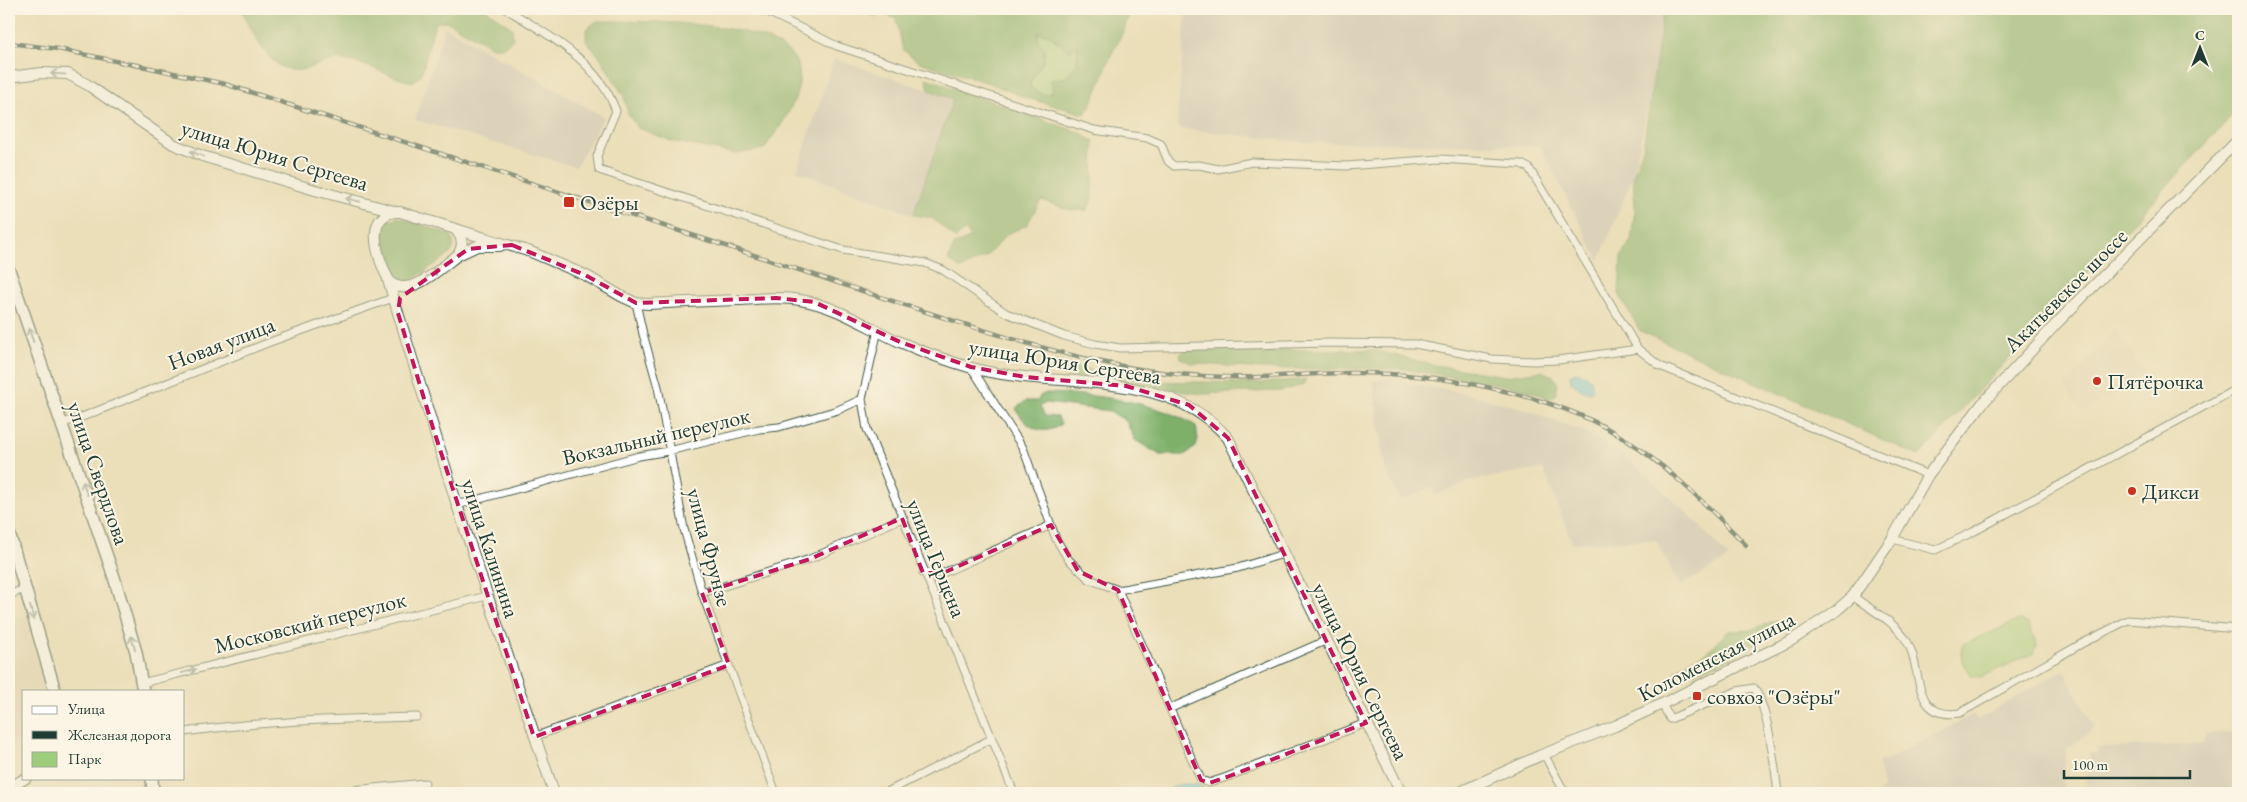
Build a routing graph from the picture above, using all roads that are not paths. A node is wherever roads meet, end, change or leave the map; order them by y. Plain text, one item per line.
1 (506, 9) edge
2 (754, 9) edge
3 (9, 77) edge
4 (2238, 140) edge
5 (400, 212) junction
6 (455, 229) junction
7 (512, 245) junction
8 (458, 254) junction
9 (9, 270) edge
10 (387, 276) junction
11 (415, 285) junction
12 (393, 298) junction
13 (636, 302) junction
14 (398, 313) junction
15 (878, 330) junction
16 (1638, 349) junction
17 (971, 367) junction
18 (2238, 388) edge
19 (862, 399) junction
20 (62, 423) junction
21 (669, 451) junction
22 (1928, 475) junction
23 (457, 505) junction
24 (902, 518) junction
25 (1051, 525) junction
26 (9, 533) edge
27 (1892, 539) junction
28 (1283, 554) junction
29 (923, 573) junction
30 (24, 589) junction
31 (1118, 590) junction
32 (702, 594) junction
33 (9, 595) edge
34 (488, 596) junction
35 (1853, 596) junction
36 (2238, 629) edge
37 (1325, 641) junction
38 (729, 665) junction
39 (142, 688) edge
40 (55, 690) edge
41 (1662, 704) junction
42 (1171, 708) junction
43 (417, 717) dead end
44 (1366, 723) junction
45 (185, 732) edge
46 (534, 737) junction
47 (991, 739) junction
48 (1544, 754) junction
49 (23, 780) edge
50 (152, 780) edge
51 (424, 783) dead end
52 (9, 788) edge
53 (153, 793) edge
54 (322, 793) edge
55 (554, 793) edge
56 (776, 793) edge
57 (885, 793) edge
58 (1014, 793) edge
59 (1401, 793) edge
60 (1458, 793) edge
61 (1565, 793) edge
62 (1778, 793) edge

1 - 16 street, улица Юрия Сергеева
2 - 16 street
5 -> 3 street, улица Юрия Сергеева
4 - 22 street, Акатьевское шоссе
5 - 6 street
5 - 10 street
6 - 7 street, улица Юрия Сергеева
6 - 8 street
7 - 8 street
7 - 13 street, улица Юрия Сергеева
11 -> 8 street
20 -> 9 main road, улица Свердлова
10 - 11 street
10 - 12 street, улица Калинина
11 - 14 street
12 - 14 street, улица Калинина
12 - 20 street, Новая улица
13 - 15 street, улица Юрия Сергеева
13 - 21 street, улица Фрунзе
14 - 23 street, улица Калинина
15 - 17 street, улица Юрия Сергеева
15 - 19 street, улица Герцена
16 - 22 street
17 - 25 street
17 - 28 street, улица Юрия Сергеева
18 - 27 street
19 - 21 street, Вокзальный переулок
19 - 24 street, улица Герцена
39 -> 20 main road, улица Свердлова
21 - 23 street, Вокзальный переулок
21 - 32 street, улица Фрунзе
22 - 27 street, Коломенская улица
23 - 34 street, улица Калинина
24 - 29 street, улица Герцена
24 - 32 street
25 - 29 street
25 - 31 street
26 - 30 main road
27 - 35 street, Коломенская улица
28 - 31 street
28 - 37 street, улица Юрия Сергеева
29 - 47 street, улица Герцена
30 - 33 street
30 -> 40 main road
31 - 42 street
32 - 38 street, улица Фрунзе
39 -> 34 street, Московский переулок
34 - 46 street, улица Калинина
35 - 36 street
35 - 41 street, Коломенская улица
37 - 42 street
37 - 44 street, улица Юрия Сергеева
38 - 46 street
38 - 56 street, улица Фрунзе
41 - 48 street, Коломенская улица
41 - 62 street
42 - 44 street
43 - 45 street
44 - 59 street, улица Юрия Сергеева
46 - 55 street, улица Калинина
47 - 57 street
47 - 58 street, улица Герцена
48 - 60 street, Коломенская улица
48 - 61 street
49 - 52 street
50 - 53 main road
51 - 54 street

